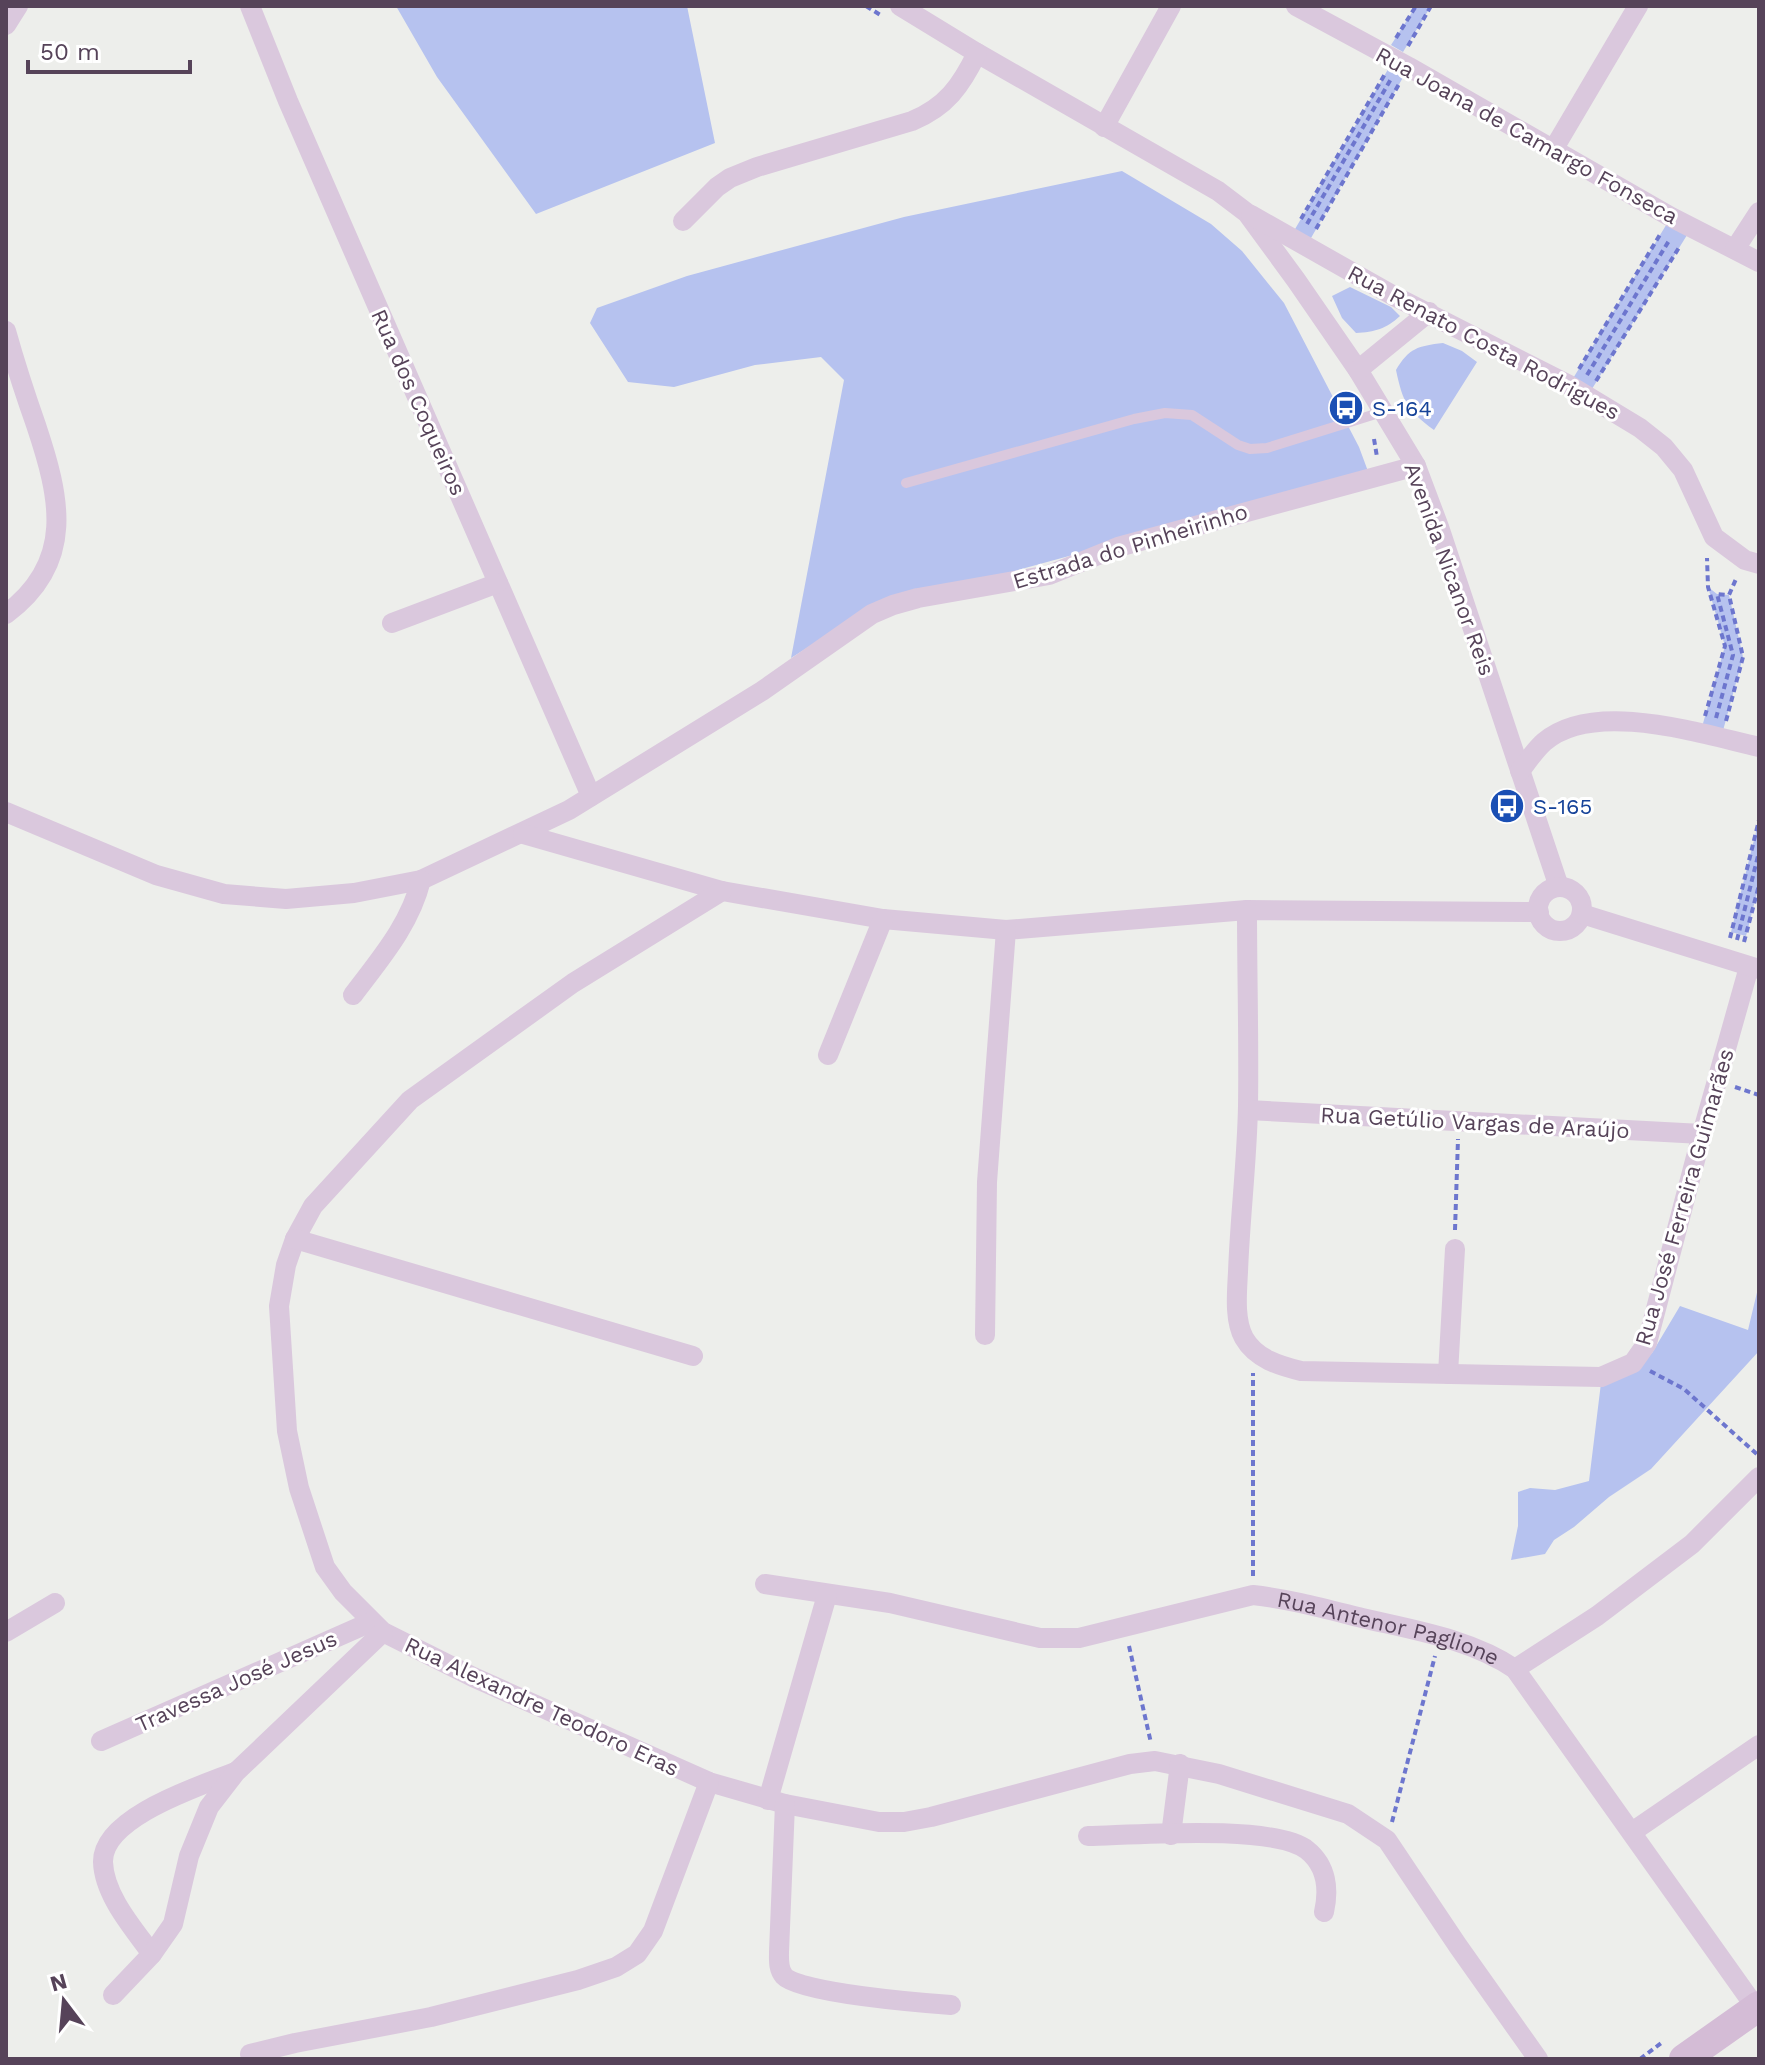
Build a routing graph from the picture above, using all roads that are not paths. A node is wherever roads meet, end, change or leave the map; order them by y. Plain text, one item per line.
1 (18, 6) edge
2 (250, 6) edge
3 (1171, 6) edge
4 (1296, 6) edge
5 (1638, 6) edge
6 (893, 12) edge
7 (925, 13) edge
8 (6, 25) edge
9 (977, 53) junction
10 (1104, 127) junction
11 (1553, 150) junction
12 (1759, 212) edge
13 (1247, 213) junction
14 (683, 221) dead end
15 (1735, 249) junction
16 (1759, 262) edge
17 (1429, 312) junction
18 (6, 331) edge
19 (1358, 370) junction
20 (1372, 414) junction
21 (1416, 466) junction
22 (906, 483) dead end
23 (1752, 562) edge
24 (498, 583) junction
25 (6, 614) edge
26 (392, 623) dead end
27 (1759, 747) edge
28 (1520, 771) junction
29 (591, 796) junction
30 (6, 812) edge
31 (523, 834) junction
32 (421, 880) junction
33 (1559, 887) junction
34 (722, 891) junction
35 (1247, 910) junction
36 (1539, 912) junction
37 (1582, 914) junction
38 (883, 919) junction
39 (1006, 930) junction
40 (1740, 964) edge
41 (353, 995) dead end
42 (828, 1055) dead end
43 (1248, 1110) junction
44 (1702, 1134) junction
45 (295, 1239) junction
46 (1455, 1249) road end
47 (985, 1335) dead end
48 (693, 1356) dead end
49 (1448, 1374) junction
50 (1759, 1477) edge
51 (765, 1584) dead end
52 (827, 1595) junction
53 (55, 1603) dead end
54 (377, 1627) junction
55 (6, 1632) edge
56 (1515, 1669) junction
57 (101, 1741) dead end
58 (1759, 1745) edge
59 (1180, 1764) junction
60 (236, 1772) junction
61 (709, 1782) junction
62 (776, 1802) junction
63 (1632, 1832) junction
64 (1171, 1835) junction
65 (1088, 1836) dead end
66 (1324, 1912) dead end
67 (152, 1954) junction
68 (113, 1995) dead end
69 (951, 2005) dead end
70 (1758, 2007) edge
71 (250, 2054) dead end
72 (1538, 2059) edge
73 (1684, 2059) edge

1 - 8 street
2 - 24 street, Rua dos Coqueiros
3 - 10 street
4 - 11 street, Rua Joana de Camargo Fonseca
5 - 11 street
6 - 7 street, Avenida Nicanor Reis
7 - 9 street, Avenida Nicanor Reis
9 - 10 street, Avenida Nicanor Reis
9 - 14 street
10 - 13 street, Avenida Nicanor Reis
11 - 15 street, Rua Joana de Camargo Fonseca
12 - 15 street
13 - 17 street, Rua Renato Costa Rodrigues
13 - 19 street, Avenida Nicanor Reis
15 - 16 street, Rua Joana de Camargo Fonseca
17 - 19 street
17 - 23 street, Rua Renato Costa Rodrigues
18 - 25 street
19 - 20 street, Avenida Nicanor Reis
20 - 21 street, Avenida Nicanor Reis
20 - 22 lane
21 - 28 street, Avenida Nicanor Reis
21 - 29 street, Estrada do Pinheirinho
24 - 26 street
24 - 29 street, Rua dos Coqueiros
27 - 28 street
28 - 33 street, Avenida Nicanor Reis
29 - 31 street, Estrada do Pinheirinho
30 - 32 street, Estrada do Pinheirinho
31 - 32 street, Estrada do Pinheirinho
31 - 34 street
32 - 41 street
33 - 36 street
33 - 37 street
34 - 38 street
34 - 45 street, Rua Alexandre Teodoro Eras
35 - 36 street
35 - 39 street
35 - 43 street
36 - 37 street
37 - 40 street
38 - 39 street
38 - 42 street
39 - 47 street
40 - 44 street, Rua José Ferreira Guimarães
43 - 44 street, Rua Getúlio Vargas de Araújo
43 - 49 street, Rua José Ferreira Guimarães
44 - 49 street, Rua José Ferreira Guimarães
45 - 48 street
45 - 54 street, Rua Alexandre Teodoro Eras
46 - 49 street
50 - 56 street
51 - 52 street, Rua Antenor Paglione
52 - 56 street, Rua Antenor Paglione
52 - 62 street
53 - 55 street
54 - 57 street, Travessa José Jesus
54 - 60 street
54 - 61 street, Rua Alexandre Teodoro Eras
56 - 63 street, Rua Antenor Paglione
58 - 63 street
59 - 62 street, Rua Alexandre Teodoro Eras
59 - 64 street
59 - 72 street, Rua Alexandre Teodoro Eras
60 - 67 street
60 - 67 street
61 - 62 street, Rua Alexandre Teodoro Eras
61 - 71 street
62 - 69 street
63 - 70 street, Rua Antenor Paglione
64 - 65 street
64 - 66 street
67 - 68 street
70 - 73 main road, Rua Antenor Paglione

